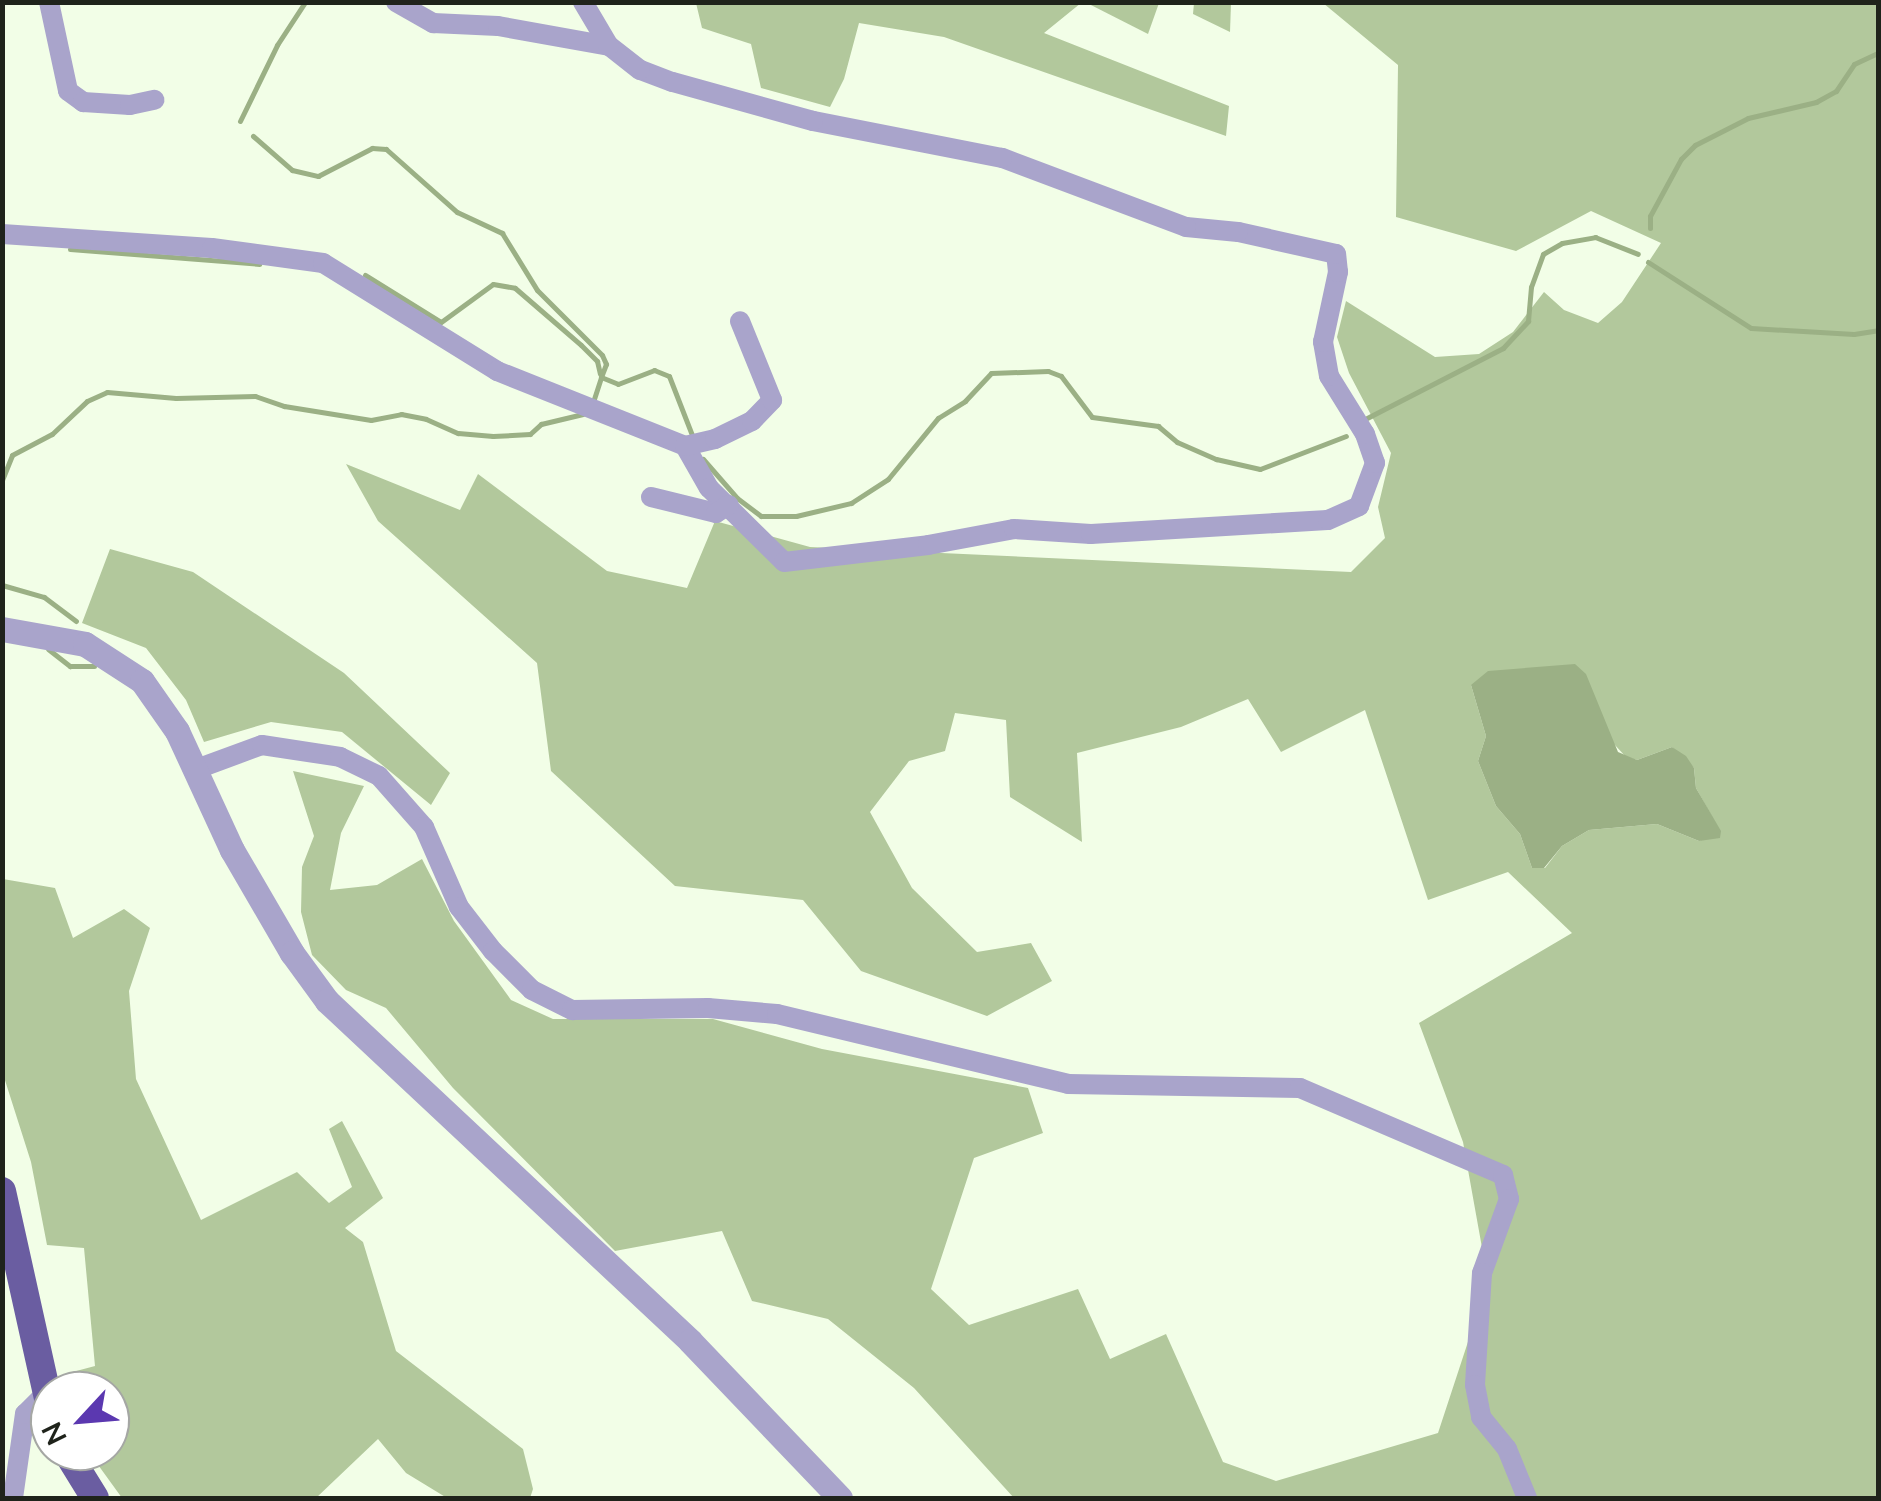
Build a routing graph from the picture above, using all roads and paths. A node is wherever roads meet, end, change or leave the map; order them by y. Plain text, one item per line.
1 (48, 2) edge
2 (396, 2) edge
3 (583, 2) edge
4 (608, 46) junction
5 (154, 100) dead end
6 (2, 234) edge
7 (740, 320) dead end
8 (693, 444) junction
9 (651, 498) dead end
10 (730, 505) junction
11 (2, 629) edge
12 (194, 770) junction
13 (2, 1191) edge
14 (41, 1371) edge
15 (30, 1411) edge
16 (78, 1471) edge
17 (14, 1498) edge
18 (95, 1498) edge
19 (840, 1498) edge
20 (1528, 1498) edge

1 - 5 street
2 - 4 street
3 - 4 street
4 - 10 street
6 - 8 street
7 - 8 street
8 - 10 street
9 - 10 street
11 - 12 street
12 - 19 street
12 - 20 street
13 - 14 main road
15 - 17 street
16 - 18 main road

